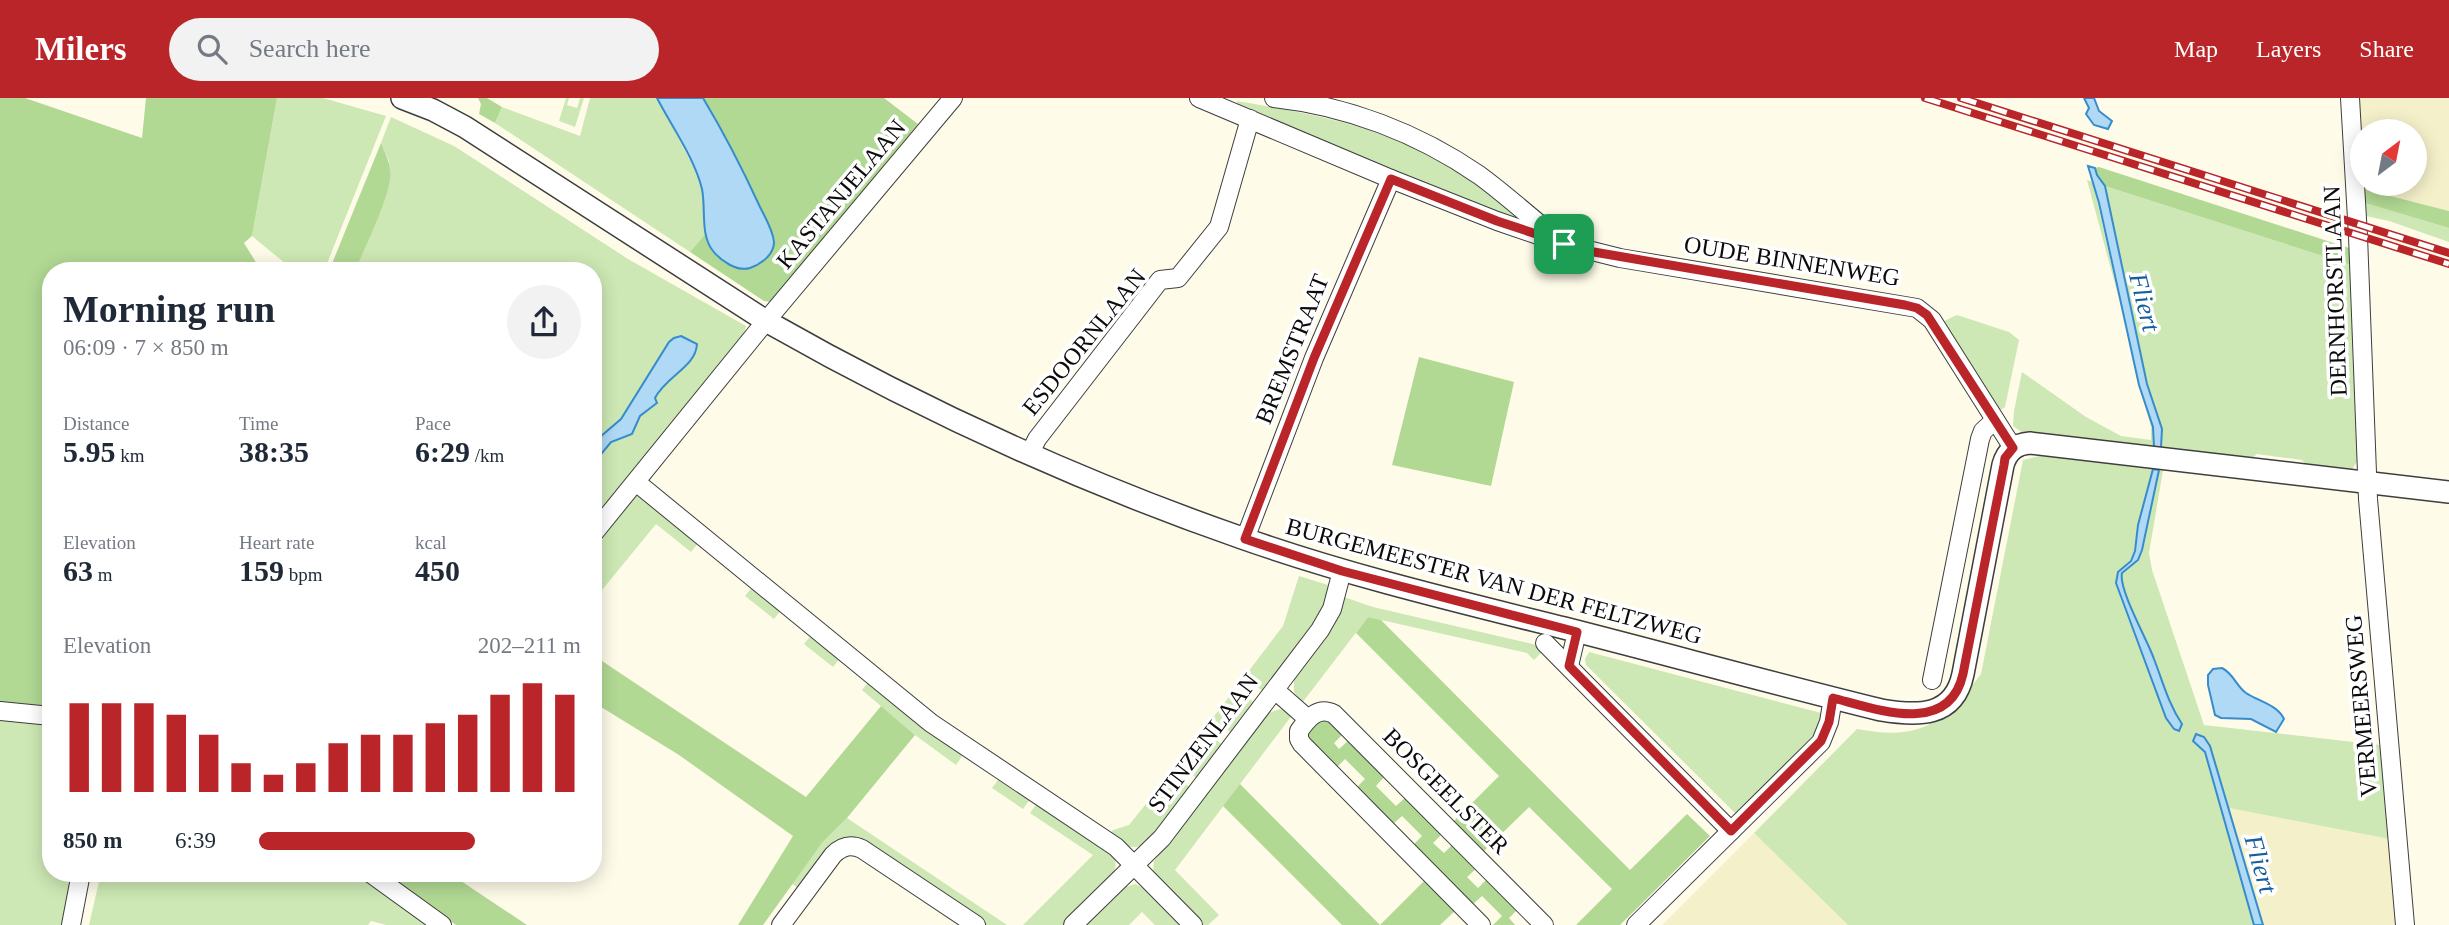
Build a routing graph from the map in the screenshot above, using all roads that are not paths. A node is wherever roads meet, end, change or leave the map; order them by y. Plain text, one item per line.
1 (402, 98) edge
2 (953, 98) edge
3 (1199, 98) edge
4 (1274, 98) edge
5 (2350, 98) edge
6 (1250, 119) junction
7 (1391, 179) junction
8 (1564, 244) junction
9 (766, 321) junction
10 (1996, 420) junction
11 (2013, 448) junction
12 (1030, 453) junction
13 (636, 482) junction
14 (2367, 482) junction
15 (2449, 492) edge
16 (602, 523) edge
17 (1245, 539) junction
18 (1342, 571) junction
19 (1577, 632) junction
20 (1545, 643) dead end
21 (1569, 666) junction
22 (1932, 680) dead end
23 (1275, 690) junction
24 (1833, 698) junction
25 (0, 711) edge
26 (42, 715) edge
27 (1308, 719) junction
28 (1731, 831) junction
29 (1134, 865) junction
30 (79, 882) edge
31 (382, 882) edge
32 (71, 925) edge
33 (442, 925) edge
34 (781, 925) edge
35 (976, 925) edge
36 (1073, 925) edge
37 (1193, 925) edge
38 (1481, 925) edge
39 (1544, 925) edge
40 (1636, 925) edge
41 (2405, 925) edge

1 - 9 street, BURGEMEESTER VAN DER FELTZWEG
2 - 9 street, KASTANJELAAN
3 - 6 street, OUDE BINNENWEG
4 - 8 street, OUDE BINNENWEG
5 - 14 street, DERNHORSTLAAN
6 - 7 street, OUDE BINNENWEG
6 - 12 street, ESDOORNLAAN
7 - 8 street, OUDE BINNENWEG
7 - 17 street, BREMSTRAAT
8 - 10 street, OUDE BINNENWEG
9 - 12 street, BURGEMEESTER VAN DER FELTZWEG
9 - 13 street, KASTANJELAAN
10 - 11 street
10 - 22 street
11 - 14 street
11 - 24 street, BURGEMEESTER VAN DER FELTZWEG
12 - 17 street, BURGEMEESTER VAN DER FELTZWEG
13 - 16 street, KASTANJELAAN
13 - 29 street
14 - 15 street
14 - 41 street, VERMEERSWEG
17 - 18 street, BURGEMEESTER VAN DER FELTZWEG
18 - 19 street, BURGEMEESTER VAN DER FELTZWEG
18 - 23 street, STINZENLAAN
19 - 21 street
19 - 24 street, BURGEMEESTER VAN DER FELTZWEG
20 - 21 street
21 - 28 street
23 - 27 street
23 - 29 street, STINZENLAAN
24 - 28 street
25 - 26 street
27 - 38 street
27 - 39 street, BOSGEELSTER
28 - 40 street
29 - 36 street, STINZENLAAN
29 - 37 street
30 - 32 street
31 - 33 street
34 - 35 street

